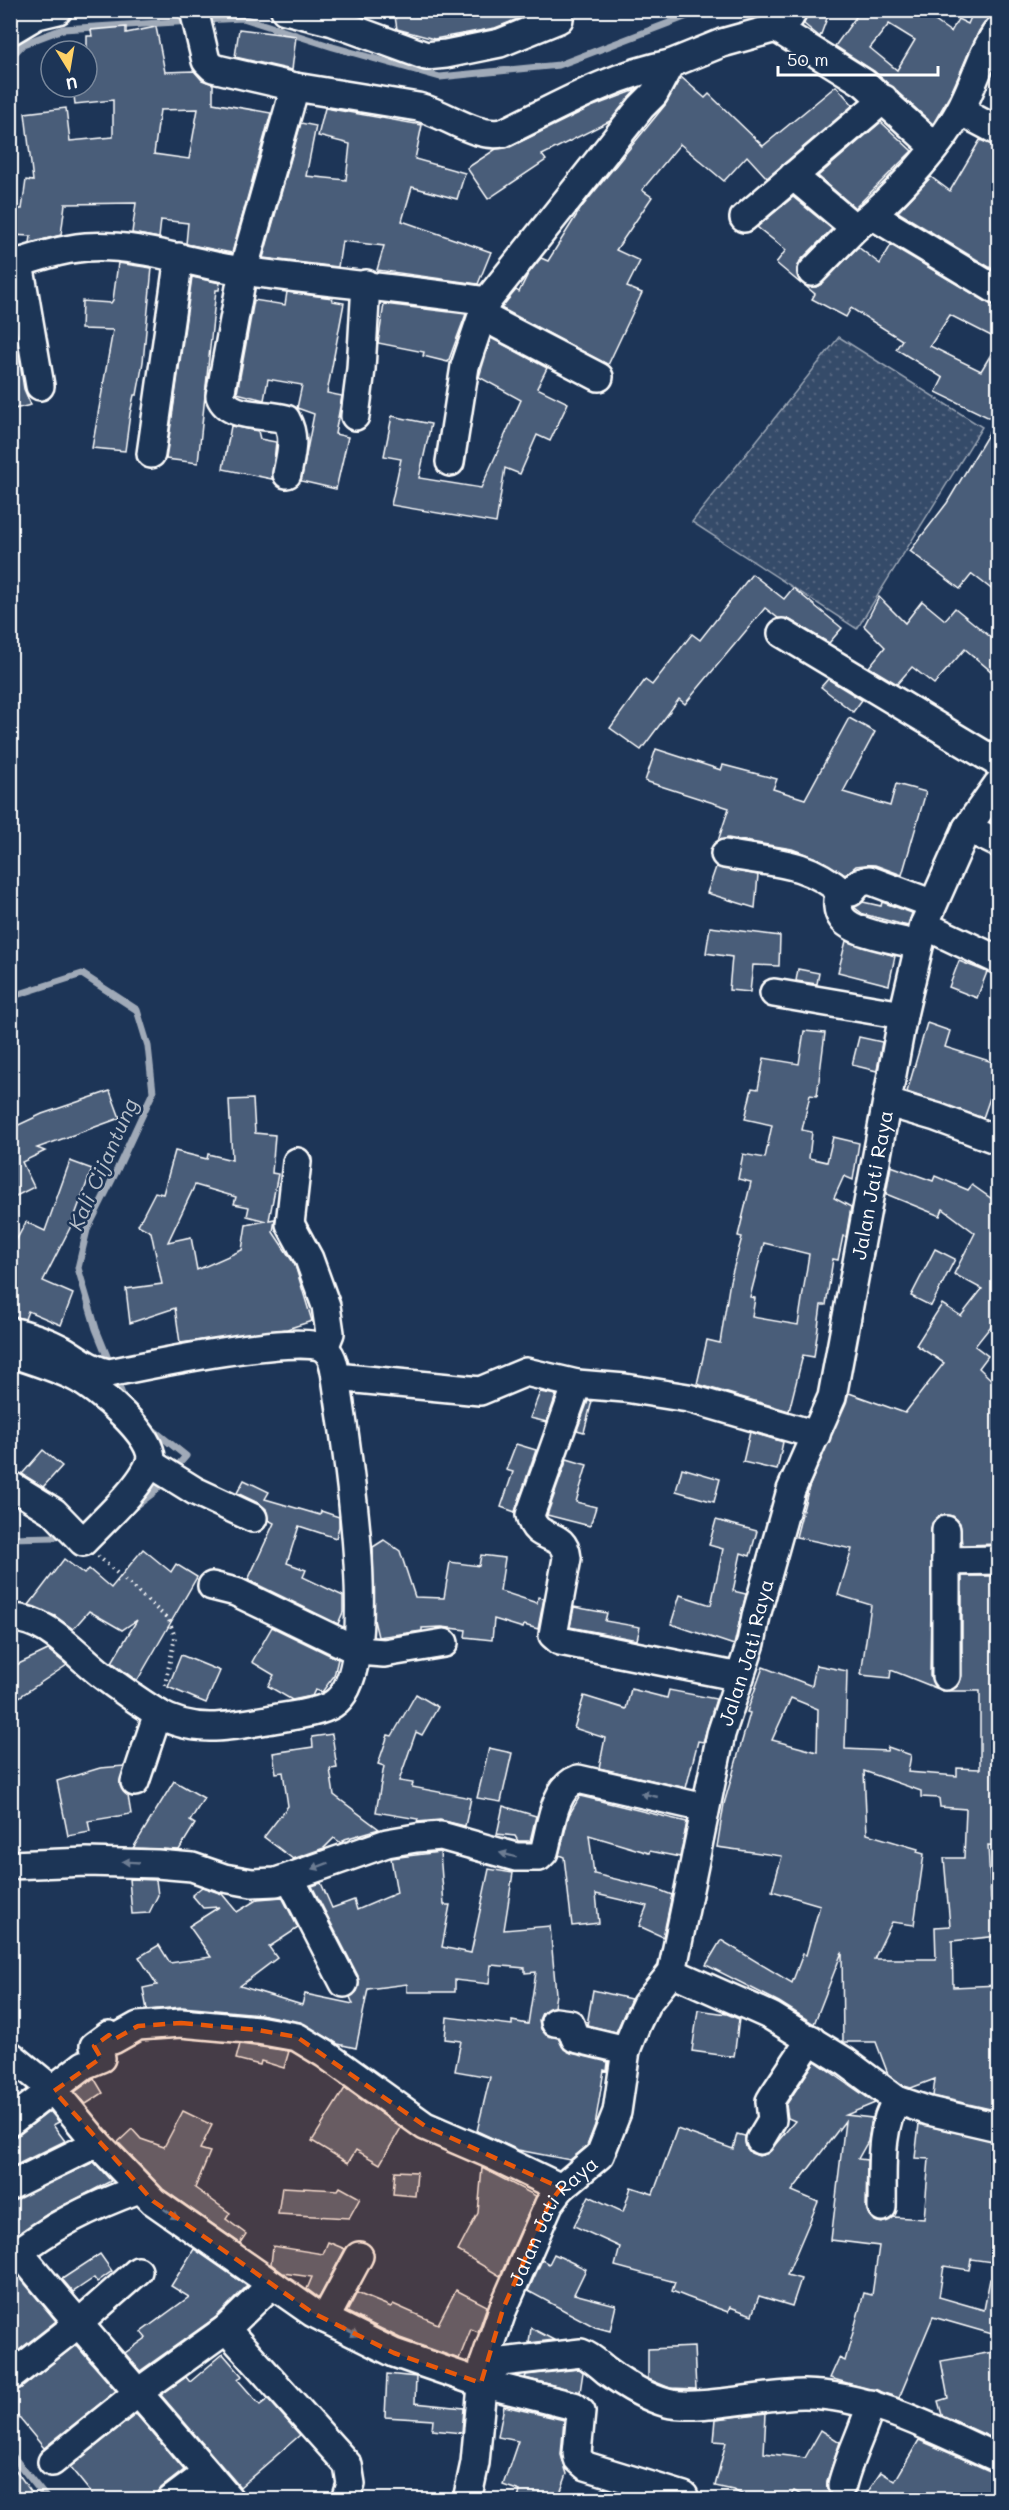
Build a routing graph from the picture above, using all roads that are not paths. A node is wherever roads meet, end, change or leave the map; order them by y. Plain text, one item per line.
1 (58, 10) edge
2 (285, 10) edge
3 (558, 10) edge
4 (195, 18) edge
5 (351, 19) edge
6 (784, 19) edge
7 (999, 30) edge
8 (10, 31) edge
9 (670, 64) junction
10 (295, 87) junction
11 (884, 99) junction
12 (960, 111) junction
13 (999, 131) edge
14 (935, 147) junction
15 (793, 176) junction
16 (744, 218) dead end
17 (864, 221) junction
18 (179, 257) junction
19 (15, 264) edge
20 (243, 271) junction
21 (812, 272) dead end
22 (366, 284) junction
23 (999, 291) edge
24 (484, 308) junction
25 (599, 378) dead end
26 (40, 386) dead end
27 (355, 416) dead end
28 (151, 453) dead end
29 (450, 462) dead end
30 (287, 474) dead end
31 (782, 633) dead end
32 (999, 763) edge
33 (999, 784) edge
34 (967, 828) junction
35 (999, 843) edge
36 (725, 854) dead end
37 (839, 890) junction
38 (925, 924) junction
39 (999, 960) edge
40 (774, 993) dead end
41 (903, 1015) junction
42 (888, 1103) junction
43 (999, 1140) edge
44 (297, 1162) dead end
45 (10, 1331) edge
46 (324, 1348) junction
47 (10, 1353) edge
48 (336, 1377) junction
49 (577, 1384) junction
50 (816, 1435) junction
51 (158, 1467) junction
52 (10, 1485) edge
53 (253, 1518) dead end
54 (945, 1530) dead end
55 (999, 1560) edge
56 (946, 1561) junction
57 (212, 1586) dead end
58 (10, 1618) edge
59 (444, 1643) dead end
60 (358, 1651) junction
61 (946, 1676) dead end
62 (740, 1677) junction
63 (158, 1713) junction
64 (135, 1782) dead end
65 (705, 1808) junction
66 (10, 1865) edge
67 (290, 1878) junction
68 (672, 1972) junction
69 (344, 1983) dead end
70 (555, 2022) dead end
71 (811, 2039) junction
72 (626, 2050) junction
73 (10, 2055) edge
74 (54, 2091) junction
75 (897, 2100) junction
76 (10, 2122) edge
77 (999, 2127) edge
78 (760, 2140) dead end
79 (98, 2143) junction
80 (10, 2186) edge
81 (561, 2188) junction
82 (140, 2189) junction
83 (882, 2207) dead end
84 (15, 2256) edge
85 (359, 2256) dead end
86 (138, 2271) dead end
87 (271, 2285) junction
88 (325, 2319) junction
89 (78, 2324) junction
90 (226, 2329) junction
91 (482, 2374) junction
92 (10, 2377) edge
93 (140, 2391) junction
94 (870, 2404) junction
95 (999, 2458) edge
96 (52, 2462) dead end
97 (207, 2472) junction
98 (842, 2485) dead end
99 (684, 2496) dead end
100 (171, 2499) edge
101 (230, 2499) edge
102 (346, 2499) edge
103 (467, 2499) edge

1 - 8 street
2 - 5 street
3 - 5 street
4 - 10 street
6 - 9 street
6 - 11 street
7 - 12 street
9 - 10 street
9 - 24 street
10 - 20 street
11 - 14 street
11 - 15 street
12 - 13 street
12 - 14 street
14 - 17 street
15 - 16 street
15 - 17 street
17 - 21 street
17 - 23 street
18 - 19 street
18 - 20 street
18 - 28 street
19 - 26 street
20 - 22 street
20 - 30 street
22 - 24 street
22 - 27 street
24 - 25 street
24 - 29 street
31 - 32 street
33 - 34 street, Jalan Jati Raya
34 - 35 street
34 - 38 street, Jalan Jati Raya
36 - 37 street
37 - 38 street
37 - 38 street
38 - 39 street
38 - 41 street, Jalan Jati Raya
40 - 41 street
41 - 42 street, Jalan Jati Raya
42 - 43 street
42 - 50 street, Jalan Jati Raya
44 - 46 street
45 - 46 street
46 - 48 street
47 - 51 street
48 - 49 street
48 - 60 street
49 - 50 street
49 - 62 street
50 - 62 street, Jalan Jati Raya
51 - 52 street
51 - 53 street
54 - 56 street
55 - 56 street
56 - 61 street
57 - 60 street
58 - 63 street
59 - 60 street
60 - 63 street
62 - 65 street, Jalan Jati Raya
63 - 64 street
65 -> 67 street
65 - 68 street, Jalan Jati Raya
67 -> 66 street
67 - 69 street
68 - 71 street
68 - 72 street, Jalan Jati Raya
70 - 72 street
71 - 75 street
71 - 78 street
72 - 81 street, Jalan Jati Raya
73 - 74 street
74 - 76 street
74 - 79 street
74 - 81 street
75 - 77 street
75 - 83 street
79 - 80 street
79 - 82 street
81 - 91 street, Jalan Jati Raya
82 - 84 street
82 -> 87 street
84 - 89 street
85 - 88 street
86 - 89 street
87 - 88 street
87 - 90 street
88 -> 91 street
89 - 92 street
89 - 93 street
90 - 93 street
90 - 102 street
91 - 94 street
91 - 99 street
91 - 103 street, Jalan Jati Raya
93 - 96 street
93 - 97 street
94 - 95 street
94 - 98 street
97 - 100 street
97 - 101 street

